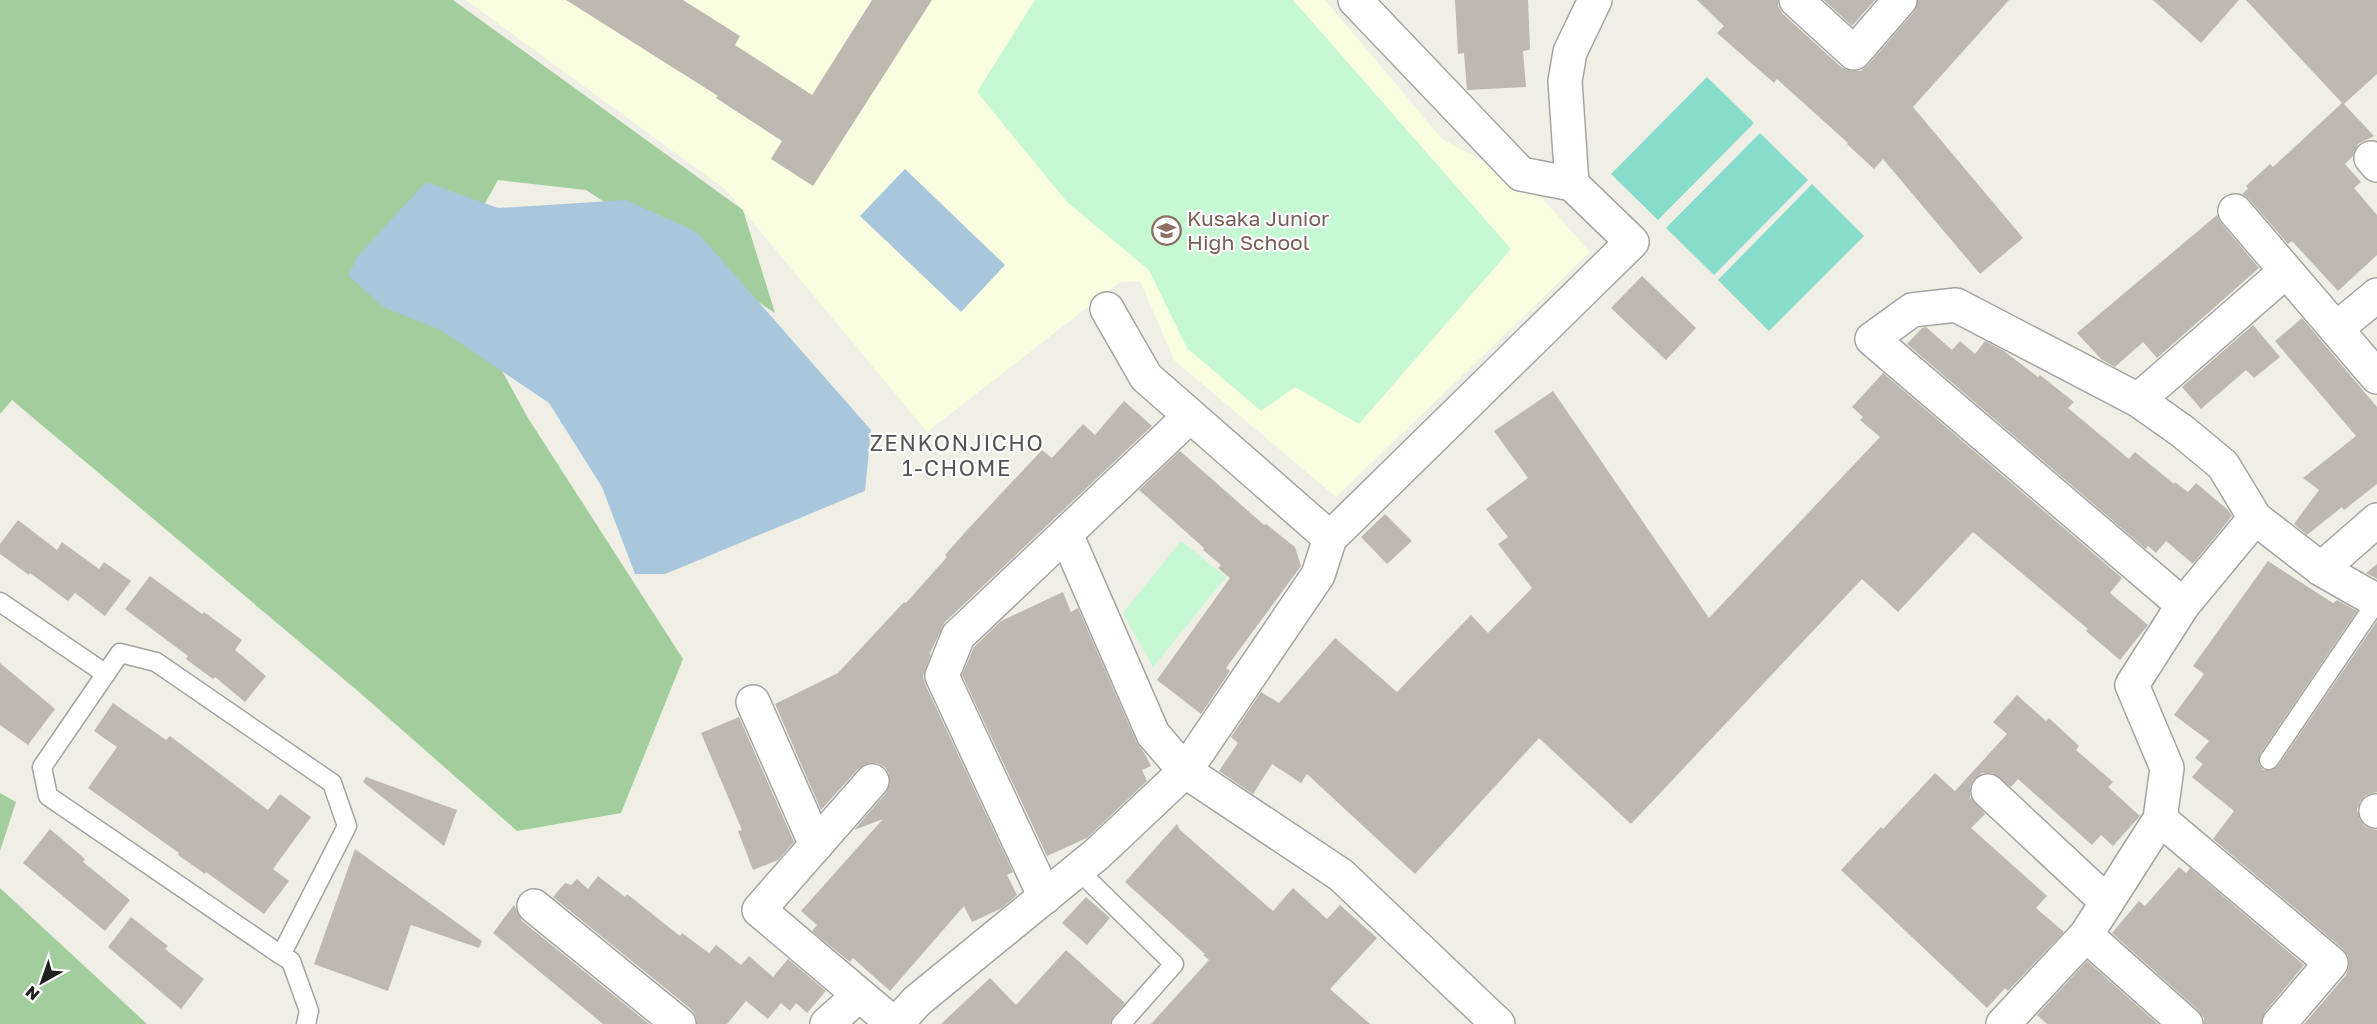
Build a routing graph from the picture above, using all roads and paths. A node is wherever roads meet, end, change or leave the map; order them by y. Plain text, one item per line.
1 (1355, 0) edge
2 (1595, 0) edge
3 (1796, 0) edge
4 (1900, 0) edge
5 (1572, 184) junction
6 (2235, 211) dead end
7 (2286, 271) junction
8 (2377, 295) edge
9 (1107, 309) dead end
10 (2336, 329) junction
11 (2377, 377) edge
12 (2138, 400) junction
13 (1190, 416) junction
14 (2255, 518) junction
15 (2377, 520) edge
16 (1066, 534) junction
17 (1330, 538) junction
18 (2321, 569) junction
19 (2377, 601) edge
20 (0, 602) edge
21 (2183, 605) junction
22 (106, 674) junction
23 (753, 702) dead end
24 (2269, 760) dead end
25 (1185, 771) junction
26 (872, 781) dead end
27 (1988, 791) dead end
28 (2160, 819) junction
29 (816, 845) junction
30 (1078, 870) junction
31 (1045, 897) junction
32 (2107, 902) junction
33 (534, 906) dead end
34 (2085, 935) junction
35 (281, 955) junction
36 (859, 995) junction
37 (306, 1024) edge
38 (679, 1024) edge
39 (827, 1024) edge
40 (895, 1024) edge
41 (1121, 1024) edge
42 (1498, 1024) edge
43 (2003, 1024) edge
44 (2186, 1024) edge
45 (2279, 1024) edge

1 - 5 street
2 - 5 street
3 - 4 street
5 - 17 street
6 - 7 street
7 - 10 street
7 - 12 street
8 - 10 street
9 - 13 street
10 - 11 street
12 - 14 street
12 - 21 street
13 - 16 street
13 - 17 street
14 - 18 street
14 - 21 street
15 - 18 street
16 - 25 street
16 - 31 street
17 - 25 street
18 - 19 street
19 - 24 lane
20 - 22 lane
21 - 28 street
22 - 35 lane
22 - 35 lane
23 - 29 street
25 - 30 street
25 - 42 street
26 - 29 street
27 - 32 street
28 - 32 street
28 - 45 street
29 - 36 street
30 - 31 street
30 - 41 lane
31 - 40 street
32 - 34 street
33 - 38 street
34 - 43 street
34 - 44 street
35 - 37 lane
36 - 39 street
36 - 40 street

